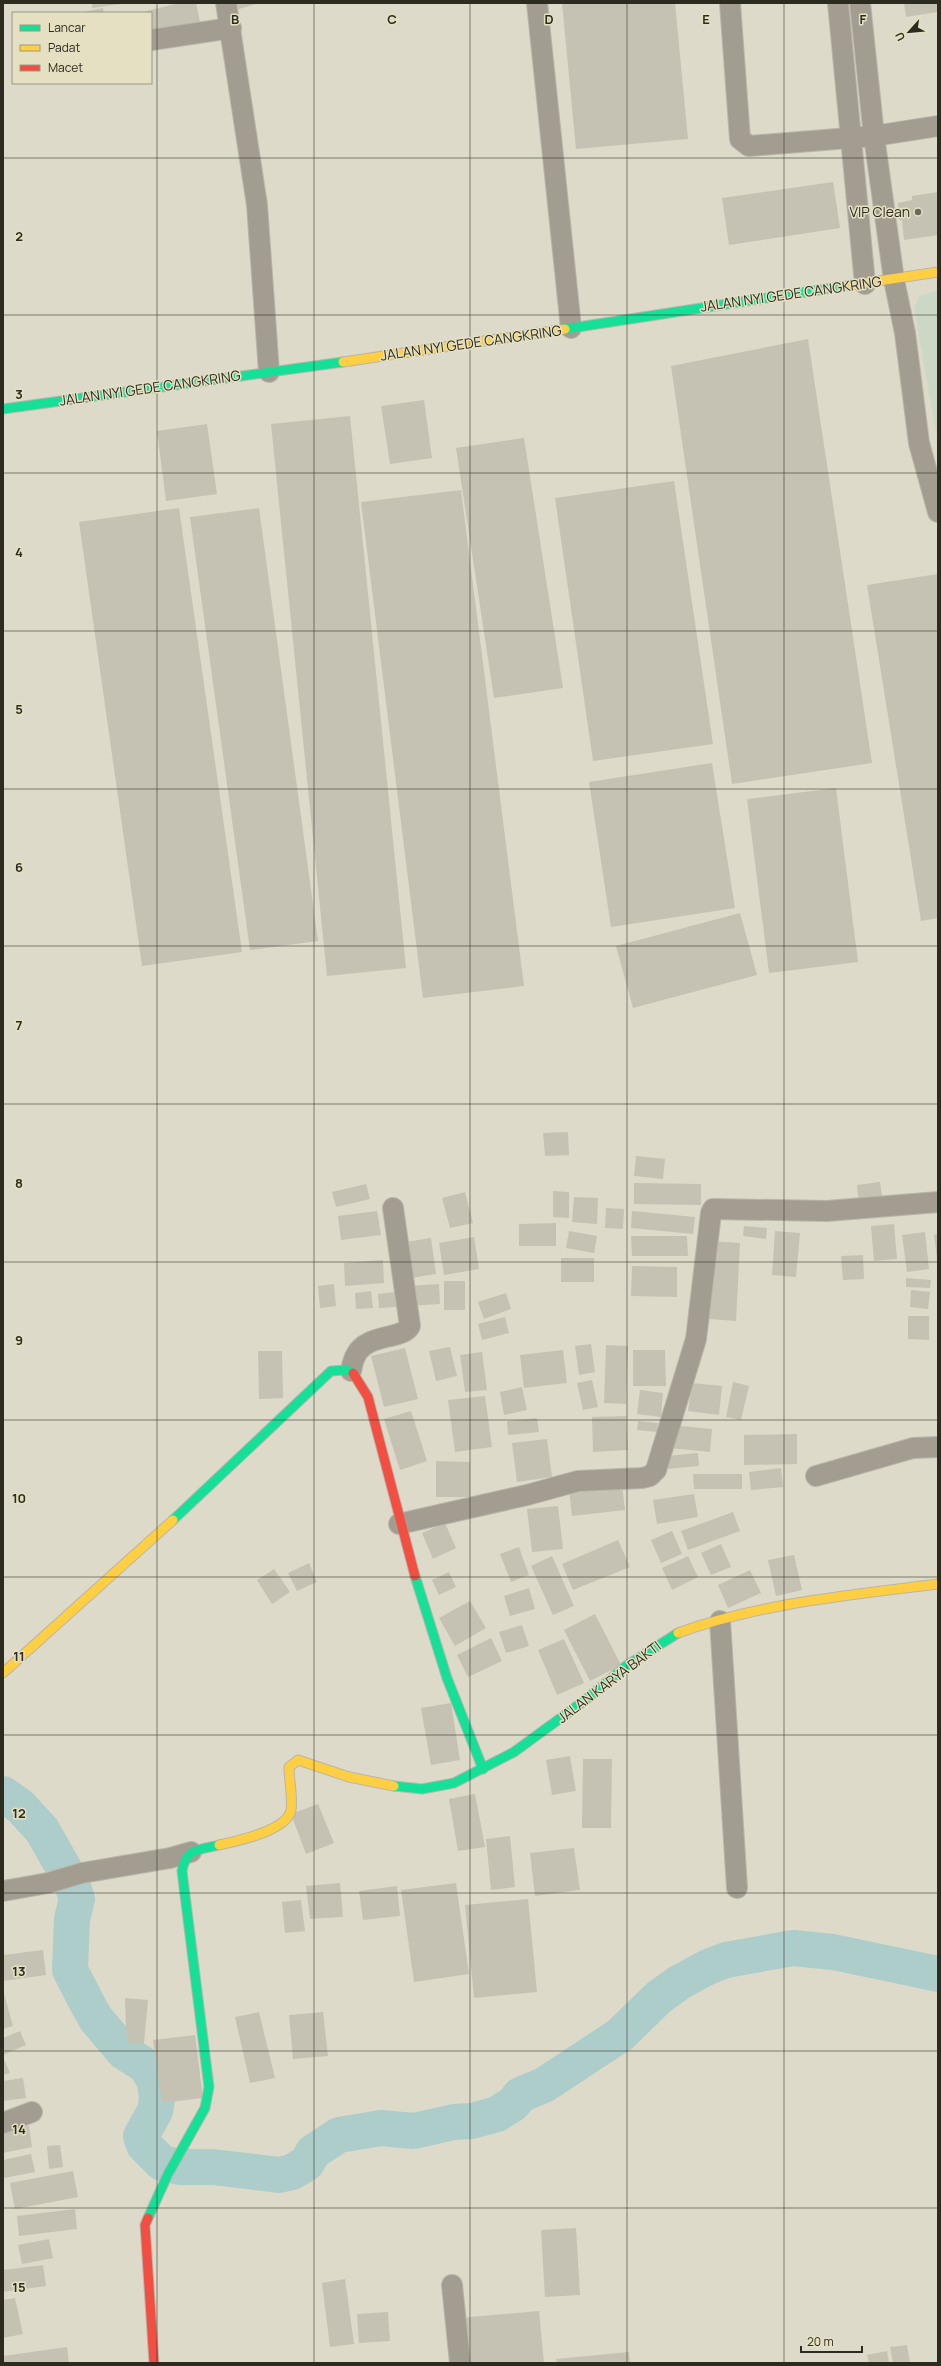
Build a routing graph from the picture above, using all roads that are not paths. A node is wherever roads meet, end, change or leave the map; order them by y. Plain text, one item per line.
1 (226, 3) edge
2 (537, 3) edge
3 (730, 3) edge
4 (838, 3) edge
5 (860, 3) edge
6 (231, 28) junction
7 (152, 40) edge
8 (938, 126) edge
9 (874, 136) junction
10 (850, 138) junction
11 (883, 204) junction
12 (857, 206) junction
13 (938, 272) edge
14 (894, 280) junction
15 (865, 284) junction
16 (570, 328) junction
17 (269, 372) junction
18 (3, 409) edge
19 (938, 512) edge
20 (938, 1202) edge
21 (393, 1208) dead end
22 (351, 1371) junction
23 (938, 1447) edge
24 (816, 1476) dead end
25 (399, 1524) junction
26 (938, 1584) edge
27 (720, 1621) junction
28 (3, 1673) edge
29 (483, 1769) junction
30 (191, 1852) junction
31 (737, 1888) dead end
32 (3, 1891) edge
33 (32, 2112) dead end
34 (3, 2123) edge
35 (452, 2285) dead end
36 (154, 2363) edge
37 (460, 2363) edge

1 - 6 street
2 - 16 street
3 - 10 street
4 - 10 street
5 - 9 street
6 - 7 street
6 - 17 street
8 - 9 street
9 - 10 street
9 - 11 street
10 - 12 street
11 - 12 street
11 - 14 street
12 - 15 street
13 - 14 street, JALAN NYI GEDE CANGKRING
14 - 15 street, JALAN NYI GEDE CANGKRING
14 - 19 street
15 - 16 street, JALAN NYI GEDE CANGKRING
16 - 17 street, JALAN NYI GEDE CANGKRING
17 - 18 street, JALAN NYI GEDE CANGKRING
20 - 25 street
21 - 22 street
22 - 25 street
22 - 28 street
23 - 24 street
25 - 29 street
26 - 27 street, JALAN KARYA BAKTI
27 - 29 street, JALAN KARYA BAKTI
27 - 31 street
29 - 30 street, JALAN KARYA BAKTI
30 - 32 street
30 - 36 street
33 - 34 street
35 - 37 street

